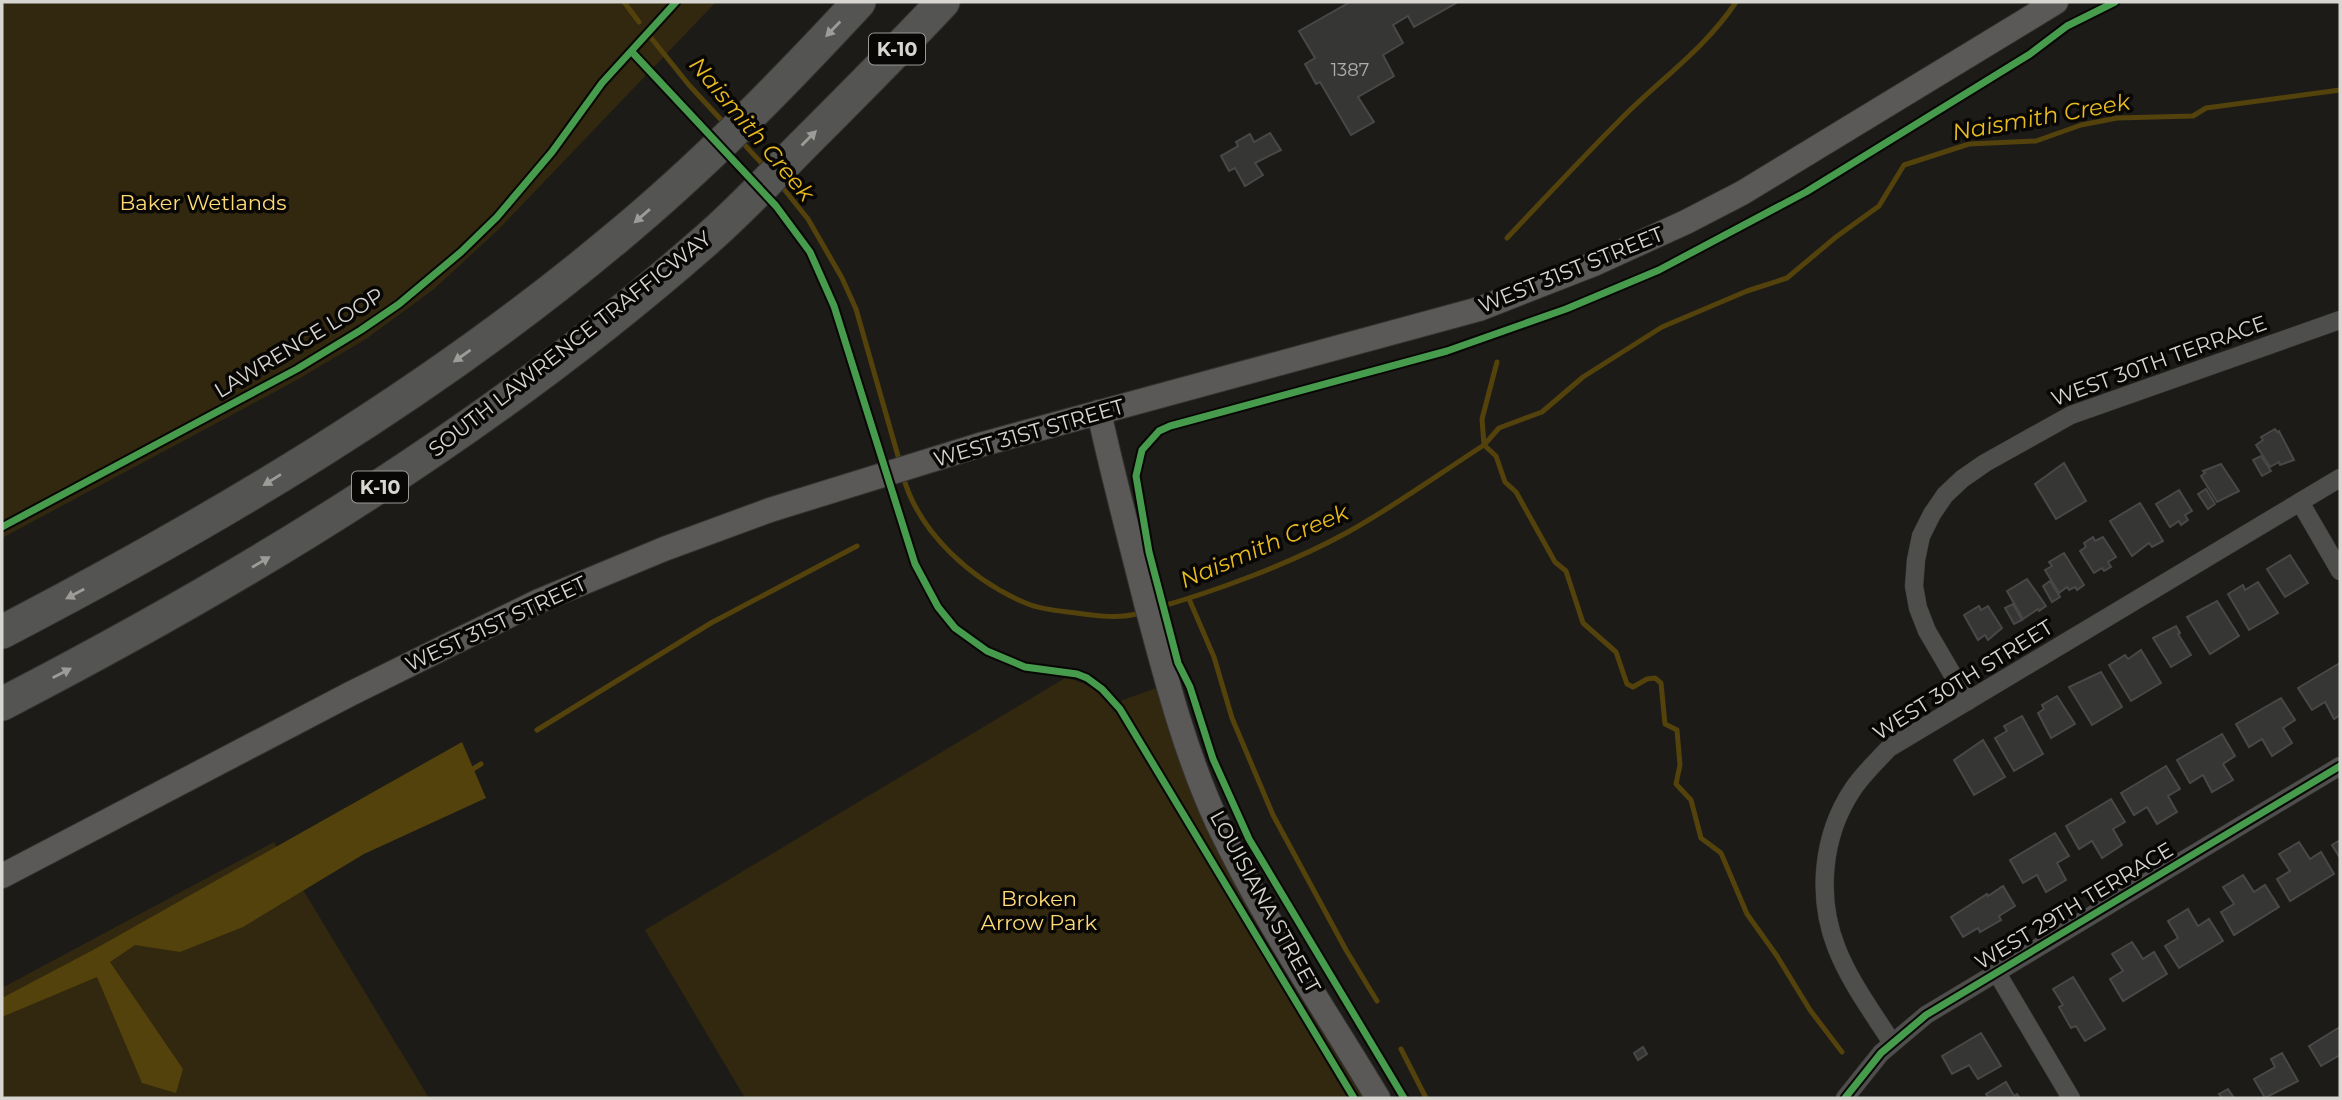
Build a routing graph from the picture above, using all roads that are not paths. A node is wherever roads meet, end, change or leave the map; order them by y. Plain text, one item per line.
1 (859, 2) edge
2 (943, 2) edge
3 (2056, 2) edge
4 (2340, 320) edge
5 (1099, 412) junction
6 (2340, 478) edge
7 (2300, 502) junction
8 (2340, 571) edge
9 (2, 632) edge
10 (1968, 701) junction
11 (2, 704) edge
12 (2340, 766) edge
13 (2, 876) edge
14 (1997, 972) junction
15 (1892, 1043) junction
16 (1378, 1098) edge
17 (1845, 1098) edge
18 (2071, 1098) edge

1 -> 9 highway, K-10
11 -> 2 highway, SOUTH LAWRENCE TRAFFICWAY / K-10
3 - 5 main road, WEST 31ST STREET
4 - 10 street, WEST 30TH TERRACE
5 - 13 main road, WEST 31ST STREET
5 - 16 main road, LOUISIANA STREET
6 - 7 street, WEST 30TH STREET
7 - 8 street
7 - 10 street, WEST 30TH STREET
10 - 15 street, WEST 30TH STREET
12 - 14 street, WEST 29TH TERRACE
14 - 15 street, WEST 29TH TERRACE
14 - 18 street
15 - 17 street, WEST 29TH TERRACE

